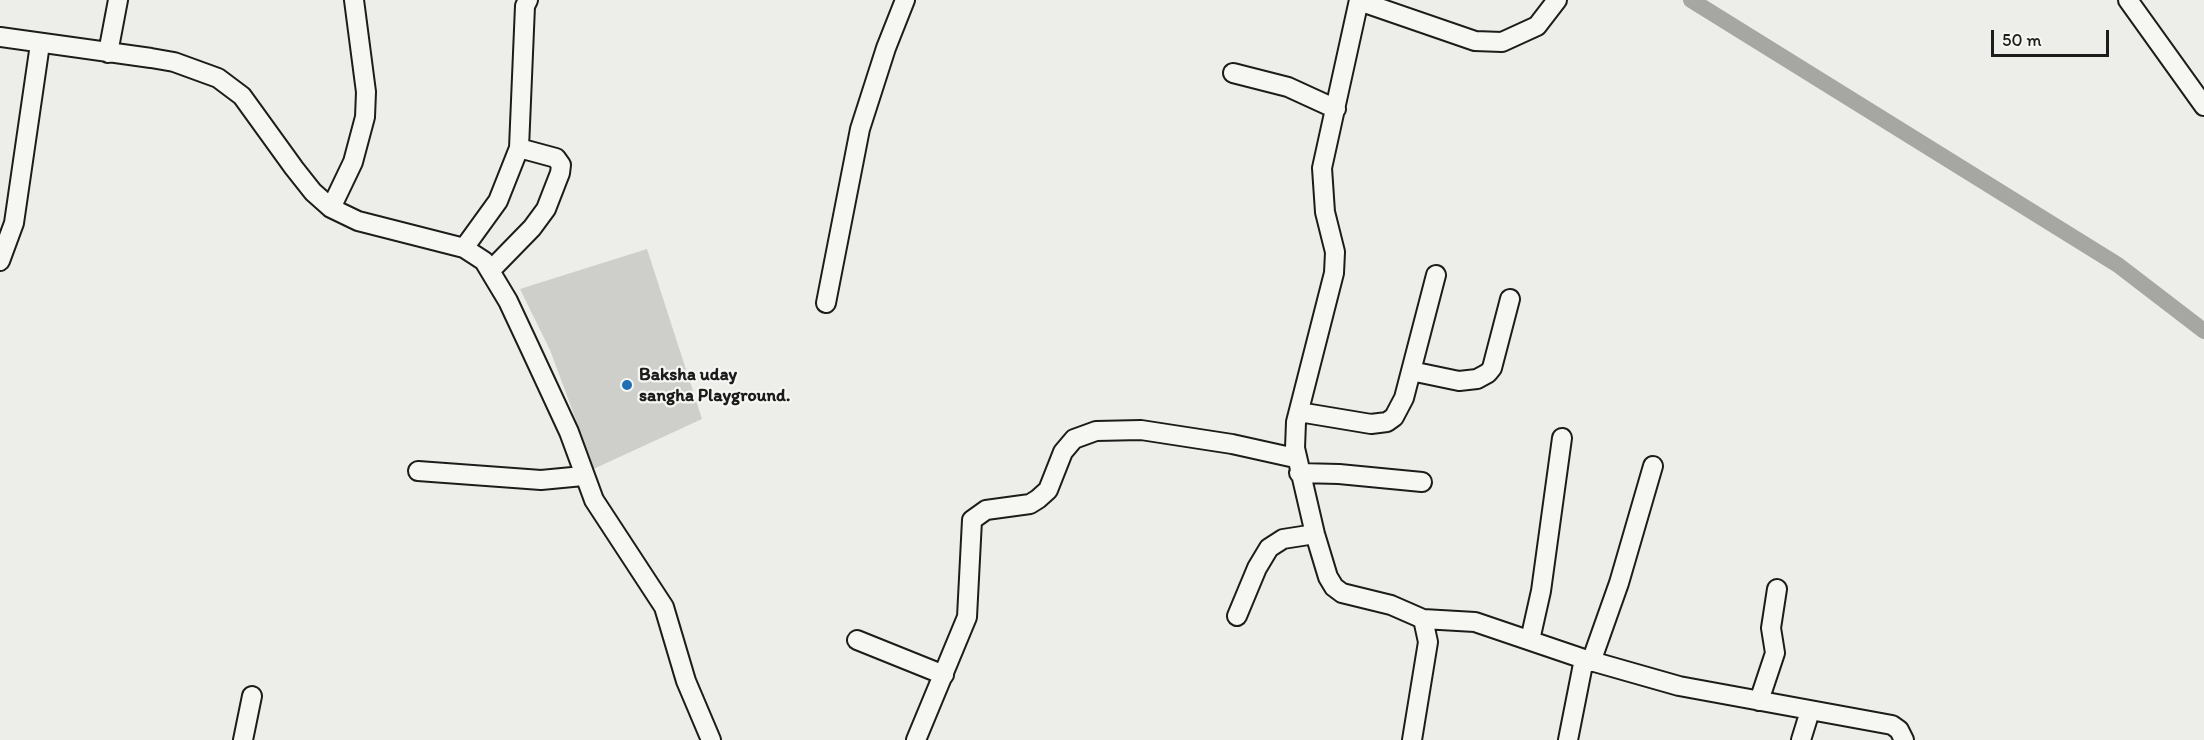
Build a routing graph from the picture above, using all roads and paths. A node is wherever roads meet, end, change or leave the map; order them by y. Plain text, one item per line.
1 (118, 0) edge
2 (354, 0) edge
3 (528, 0) edge
4 (905, 0) edge
5 (1359, 0) edge
6 (1557, 0) edge
7 (2128, 0) edge
8 (0, 37) edge
9 (40, 44) junction
10 (108, 53) junction
11 (1233, 73) dead end
12 (2204, 106) edge
13 (1336, 109) junction
14 (519, 148) junction
15 (331, 208) junction
16 (464, 248) junction
17 (0, 261) edge
18 (491, 270) junction
19 (1436, 276) dead end
20 (1510, 299) dead end
21 (826, 303) dead end
22 (1411, 371) junction
23 (1299, 412) junction
24 (1562, 438) dead end
25 (1297, 466) junction
26 (1653, 466) dead end
27 (418, 471) dead end
28 (583, 476) junction
29 (1422, 482) dead end
30 (1315, 534) junction
31 (1778, 589) dead end
32 (1237, 616) dead end
33 (1423, 619) junction
34 (857, 640) dead end
35 (1530, 640) junction
36 (1587, 660) junction
37 (944, 675) junction
38 (252, 696) dead end
39 (1759, 701) junction
40 (1810, 711) junction
41 (243, 740) edge
42 (711, 740) edge
43 (916, 740) edge
44 (1412, 740) edge
45 (1568, 740) edge
46 (1801, 740) edge
47 (1904, 740) edge

1 - 10 street
2 - 15 street
3 - 14 street
4 - 21 street
5 - 6 street
5 - 13 street
7 - 12 street
8 - 9 street
9 - 10 street
9 - 17 street
10 - 15 street
11 - 13 street
13 - 23 street
14 - 16 street
14 - 18 street
15 - 16 street
16 - 18 street
18 - 28 street
19 - 22 street
20 - 22 street
22 - 23 street
23 - 25 street
24 - 35 street
25 - 29 street
25 - 30 street
25 - 37 street
26 - 36 street
27 - 28 street
28 - 42 street
30 - 32 street
30 - 33 street
31 - 39 street
33 - 35 street
33 - 44 street
34 - 37 street
35 - 36 street
36 - 39 street
36 - 45 street
37 - 43 street
38 - 41 street
39 - 40 street
40 - 46 street
40 - 47 street

